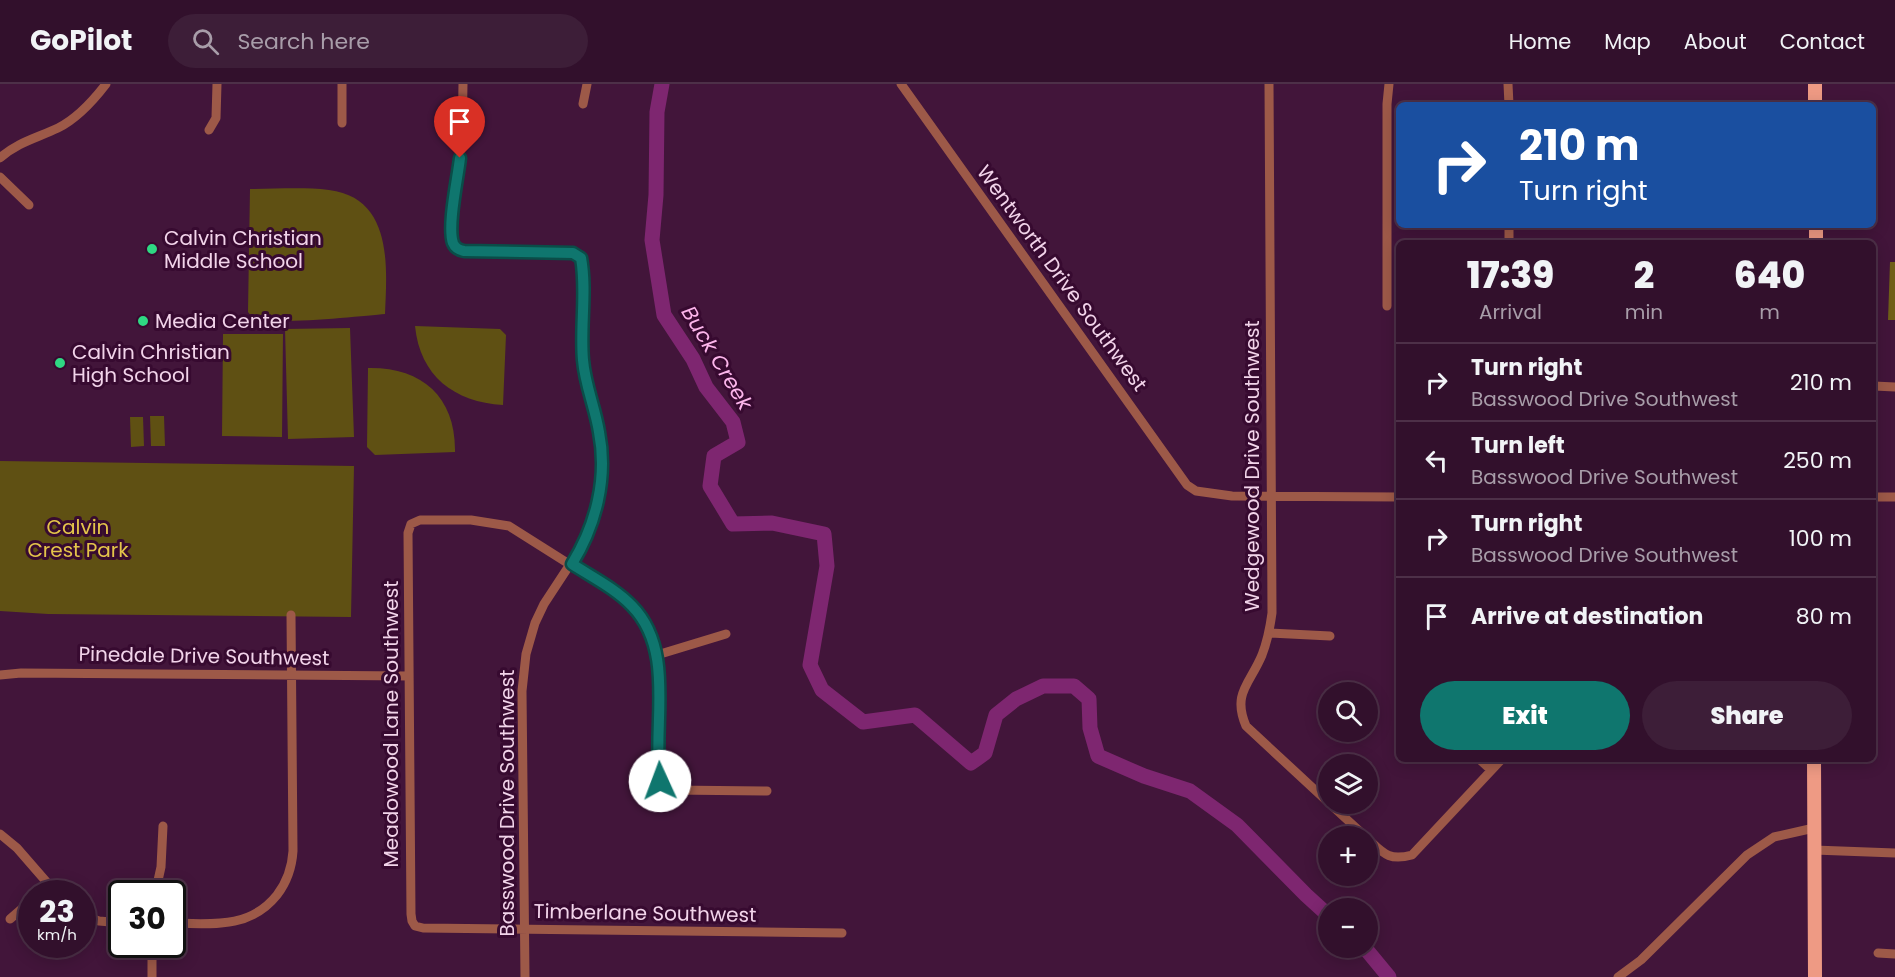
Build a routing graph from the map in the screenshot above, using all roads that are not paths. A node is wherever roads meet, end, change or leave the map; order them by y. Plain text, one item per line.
1 (106, 84) edge
2 (218, 84) edge
3 (342, 84) edge
4 (463, 84) edge
5 (587, 84) edge
6 (901, 84) edge
7 (1269, 84) edge
8 (1389, 84) edge
9 (1508, 84) edge
10 (1815, 84) edge
11 (1509, 102) edge
12 (1815, 102) edge
13 (583, 104) dead end
14 (342, 123) dead end
15 (209, 130) dead end
16 (0, 158) edge
17 (0, 177) edge
18 (29, 205) dead end
19 (1387, 306) dead end
20 (1876, 386) edge
21 (1895, 387) edge
22 (1272, 496) junction
23 (1396, 497) edge
24 (1876, 497) edge
25 (1895, 497) edge
26 (572, 564) junction
27 (291, 615) dead end
28 (1269, 633) junction
29 (726, 634) dead end
30 (1330, 636) dead end
31 (657, 655) junction
32 (0, 675) edge
33 (292, 675) junction
34 (408, 676) junction
35 (1482, 762) edge
36 (1499, 762) edge
37 (1814, 762) edge
38 (1491, 770) junction
39 (767, 791) dead end
40 (1318, 794) edge
41 (1340, 814) edge
42 (163, 826) dead end
43 (1354, 826) edge
44 (1814, 828) junction
45 (0, 834) edge
46 (1378, 848) edge
47 (1814, 850) junction
48 (1895, 853) edge
49 (45, 880) edge
50 (158, 880) edge
51 (18, 913) edge
52 (10, 920) dead end
53 (186, 923) edge
54 (413, 923) joint
55 (525, 930) junction
56 (842, 933) dead end
57 (1878, 953) dead end
58 (1895, 954) edge
59 (152, 958) edge
60 (152, 977) edge
61 (525, 977) edge
62 (1618, 977) edge
63 (1815, 977) edge

1 - 16 street
2 - 15 street
3 - 14 street
4 - 26 street, Basswood Drive Southwest
5 - 13 street
6 - 22 street, Wentworth Drive Southwest
7 - 22 street, Wedgewood Drive Southwest
8 - 19 street
9 - 11 street
10 - 12 main road
17 - 18 street
20 - 21 street
22 - 23 street
22 - 28 street, Wedgewood Drive Southwest
24 - 25 street
26 - 31 street
26 - 34 street, Meadowood Lane Southwest
26 - 55 street, Basswood Drive Southwest
27 - 33 street
28 - 30 street
28 - 40 street, Wedgewood Drive Southwest
29 - 31 street
31 - 39 street
32 - 33 street, Pinedale Drive Southwest
33 - 34 street, Pinedale Drive Southwest
33 - 53 street
34 - 54 street, Meadowood Lane Southwest
35 - 38 street
36 - 38 street, Wedgewood Drive Southwest
37 - 44 main road
38 - 46 street, Wedgewood Drive Southwest
41 - 43 street, Wedgewood Drive Southwest
42 - 50 street
44 - 47 main road
44 - 62 street
45 - 49 street
47 - 48 street
47 - 63 main road
51 - 52 street
54 - 55 street, Timberlane Southwest
55 - 56 street, Timberlane Southwest
55 - 61 street, Basswood Drive Southwest
57 - 58 street
59 - 60 street

